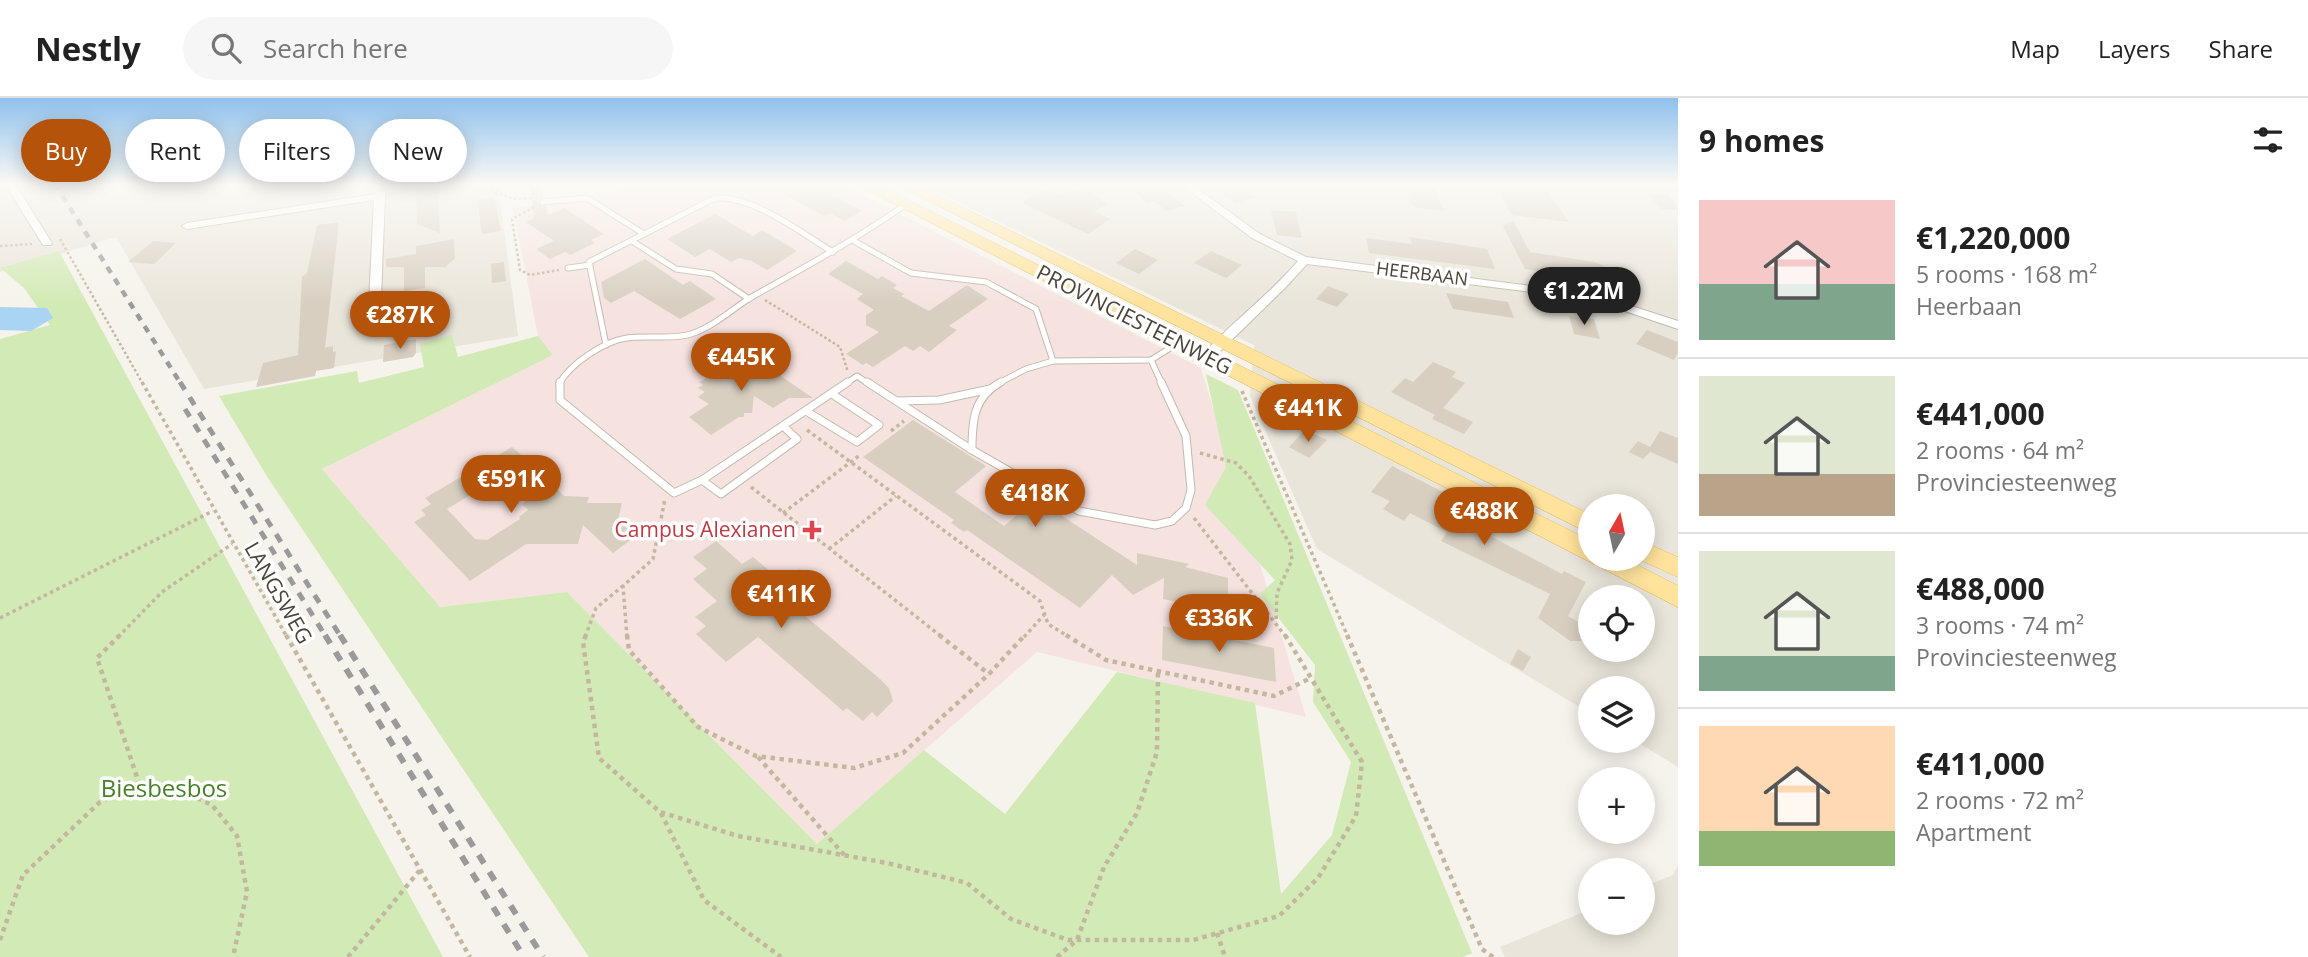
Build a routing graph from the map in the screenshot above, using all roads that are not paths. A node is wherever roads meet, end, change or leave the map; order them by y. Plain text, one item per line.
1 (35, 224) edge
2 (199, 224) edge
3 (379, 224) edge
4 (629, 224) edge
5 (662, 224) edge
6 (785, 224) edge
7 (878, 224) edge
8 (943, 224) edge
9 (985, 224) edge
10 (1240, 224) edge
11 (187, 226) dead end
12 (644, 233) junction
13 (632, 241) junction
14 (854, 241) junction
15 (47, 243) dead end
16 (833, 252) junction
17 (1304, 260) junction
18 (590, 265) junction
19 (568, 268) road end
20 (753, 297) junction
21 (374, 323) dead end
22 (1678, 325) edge
23 (1222, 340) junction
24 (1178, 343) junction
25 (606, 345) junction
26 (1206, 358) junction
27 (1151, 360) junction
28 (1053, 361) junction
29 (991, 389) junction
30 (832, 394) junction
31 (894, 400) junction
32 (806, 411) junction
33 (784, 427) junction
34 (972, 450) junction
35 (702, 480) junction
36 (1578, 518) edge
37 (1578, 545) edge
38 (1656, 557) edge
39 (1678, 568) edge
40 (1628, 571) edge
41 (1678, 597) edge

1 - 15 street
2 - 11 street
3 - 21 street
4 - 12 lane
5 - 12 lane
6 - 16 lane
7 - 14 lane
8 - 24 main road, PROVINCIESTEENWEG
9 - 23 main road, PROVINCIESTEENWEG
10 - 17 street, HEERBAAN
12 - 13 lane
13 - 18 lane
13 - 20 lane
14 - 16 lane
14 - 28 lane
16 - 20 lane
17 - 22 street, HEERBAAN
17 - 23 street
18 - 19 lane
18 - 25 lane
20 - 25 lane
23 - 26 street
23 - 36 main road, PROVINCIESTEENWEG
24 - 26 main road, PROVINCIESTEENWEG
24 - 27 lane
25 - 35 lane
26 - 37 main road, PROVINCIESTEENWEG
27 - 28 lane
27 - 34 lane
28 - 29 lane
29 - 31 lane
29 - 34 lane
30 - 31 lane
30 - 32 lane
30 - 32 lane
31 - 34 lane
32 - 33 lane
33 - 35 lane
33 - 35 lane
38 - 39 main road
40 - 41 main road

